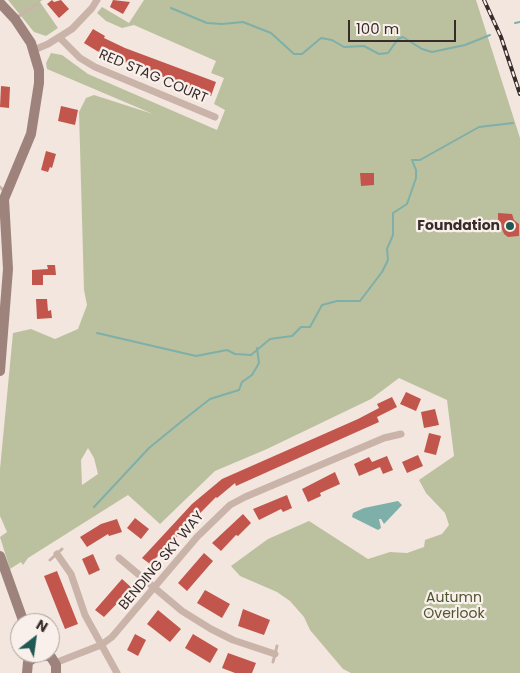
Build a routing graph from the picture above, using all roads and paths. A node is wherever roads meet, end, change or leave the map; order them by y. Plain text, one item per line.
1 (96, 0) edge
2 (0, 3) edge
3 (37, 4) dead end
4 (15, 19) junction
5 (60, 38) junction
6 (34, 50) junction
7 (215, 117) dead end
8 (3, 190) edge
9 (4, 293) edge
10 (0, 371) edge
11 (401, 434) dead end
12 (59, 552) joint
13 (0, 556) edge
14 (120, 558) dead end
15 (50, 560) dead end
16 (154, 588) junction
17 (20, 613) edge
18 (101, 645) junction
19 (277, 646) dead end
20 (275, 654) junction
21 (273, 662) dead end
22 (55, 668) edge
23 (117, 673) edge

1 - 5 street
2 - 4 street
3 - 4 lane
4 - 6 street
5 - 6 street
5 - 7 street, RED STAG COURT
6 - 8 street
8 - 9 street
9 - 10 street
11 - 16 street, BENDING SKY WAY
12 - 15 lane
12 - 18 street
13 - 17 street
14 - 16 street
16 - 18 street, BENDING SKY WAY
16 - 20 street
18 - 22 street, BENDING SKY WAY
18 - 23 street
19 - 20 lane
20 - 21 lane

